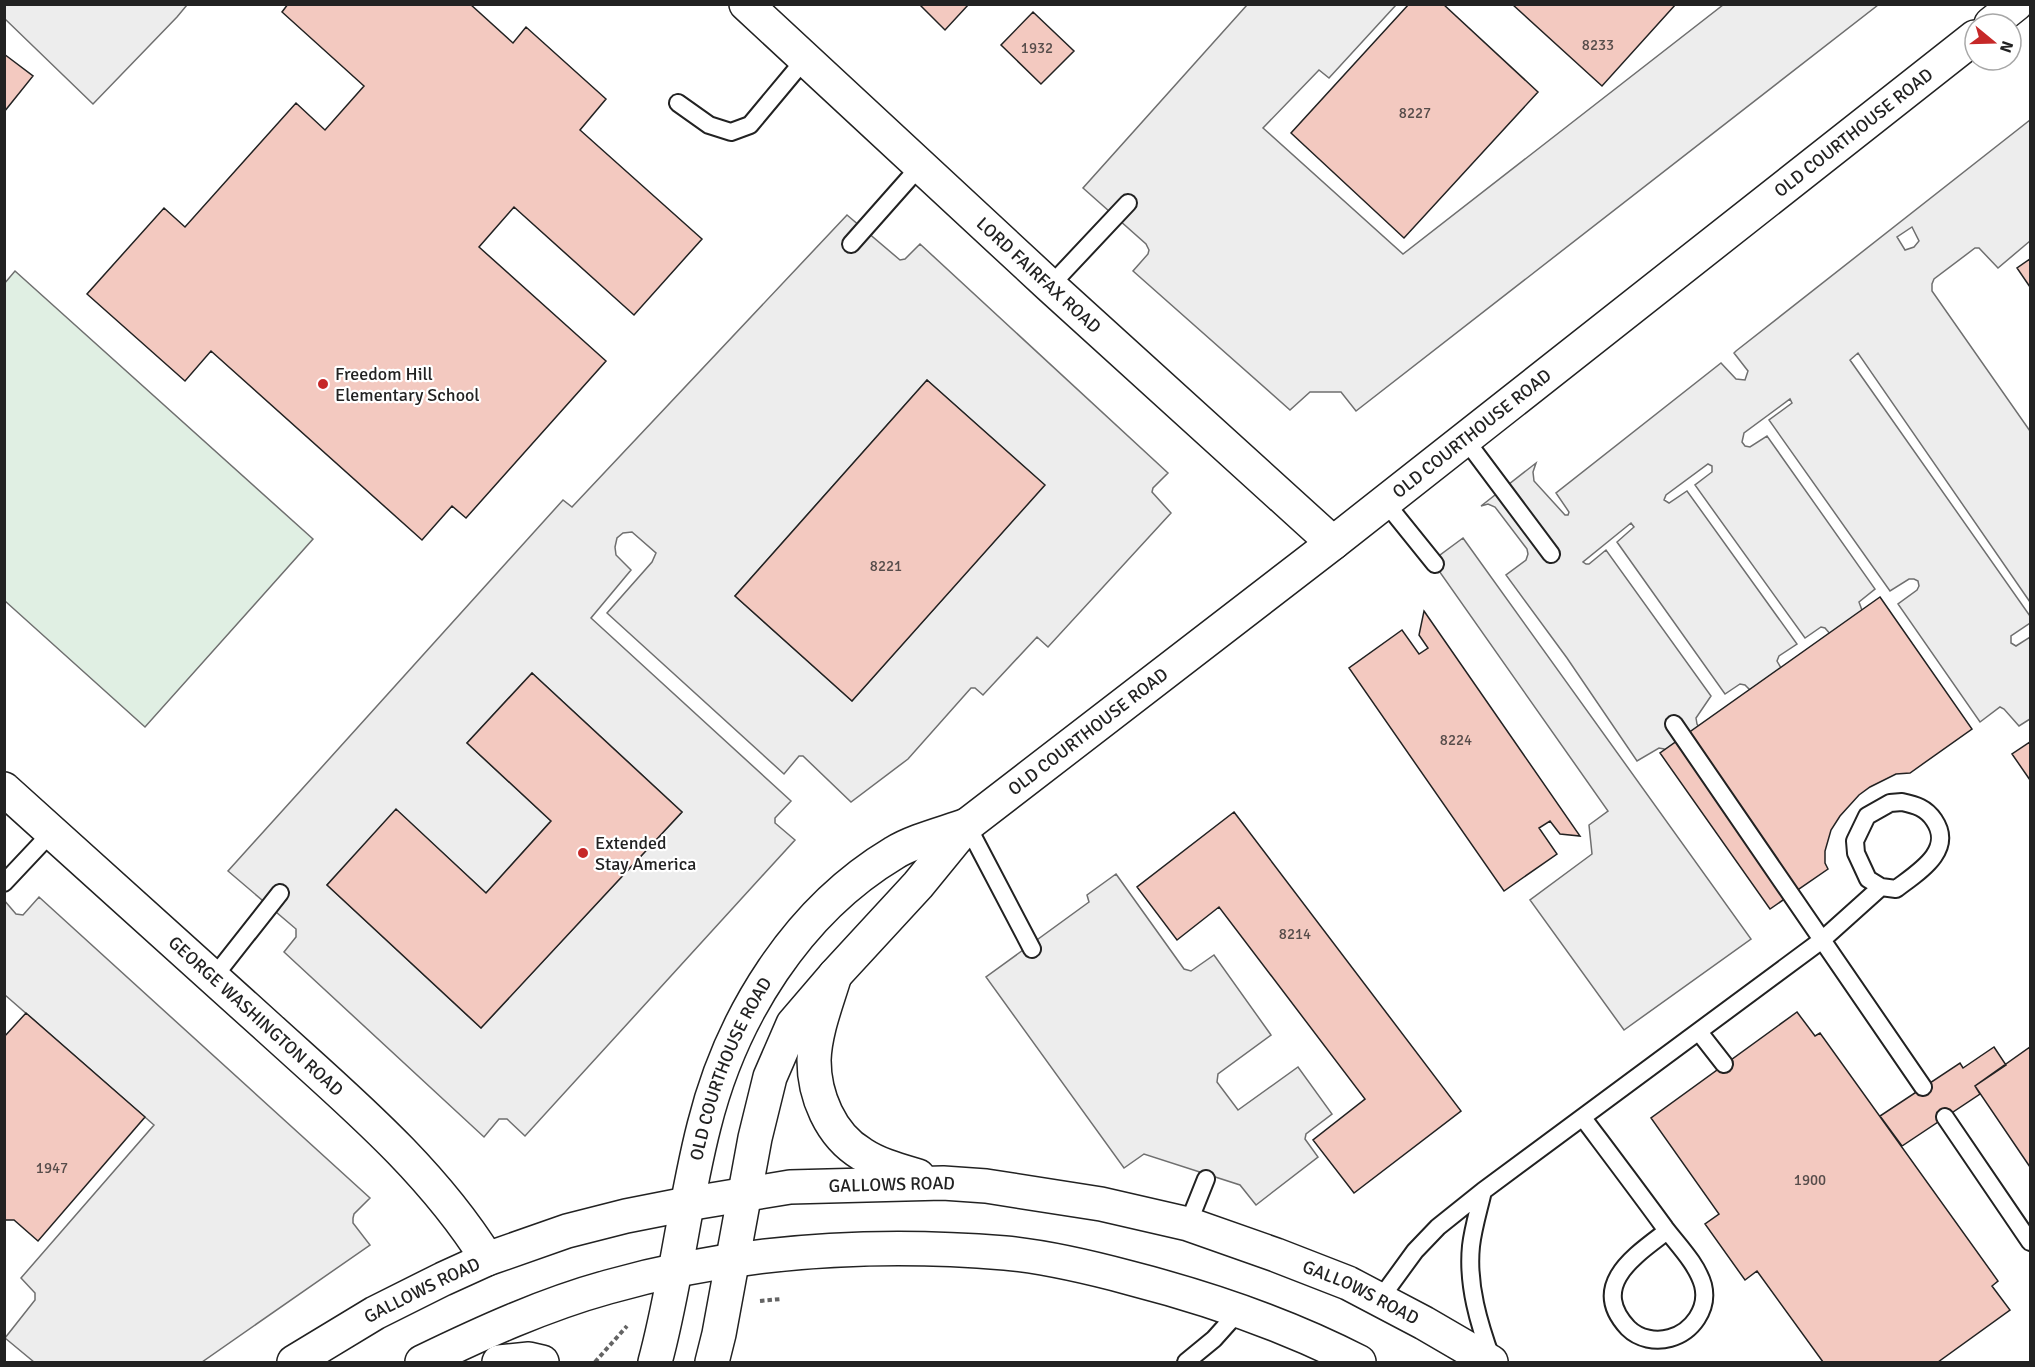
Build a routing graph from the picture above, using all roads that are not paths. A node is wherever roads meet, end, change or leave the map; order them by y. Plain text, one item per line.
1 (746, 4) edge
2 (1963, 46) edge
3 (805, 59) junction
4 (678, 103) dead end
5 (921, 165) junction
6 (1128, 203) dead end
7 (851, 243) dead end
8 (1050, 286) junction
9 (1465, 439) junction
10 (1385, 502) junction
11 (1334, 543) junction
12 (1551, 554) dead end
13 (1435, 564) dead end
14 (1674, 724) dead end
15 (4, 789) edge
16 (967, 825) junction
17 (52, 832) junction
18 (4, 883) edge
19 (1881, 887) junction
20 (280, 893) dead end
21 (1822, 940) junction
22 (1032, 949) dead end
23 (835, 975) junction
24 (213, 978) junction
25 (1699, 1032) junction
26 (1724, 1064) dead end
27 (1923, 1087) dead end
28 (1945, 1117) dead end
29 (1583, 1118) junction
30 (1206, 1179) dead end
31 (943, 1183) junction
32 (1483, 1191) junction
33 (746, 1194) junction
34 (687, 1204) junction
35 (1188, 1224) junction
36 (1667, 1231) junction
37 (2031, 1242) edge
38 (487, 1259) junction
39 (732, 1261) junction
40 (675, 1272) junction
41 (1380, 1299) junction
42 (1239, 1311) junction
43 (294, 1362) edge
44 (422, 1362) edge
45 (499, 1362) edge
46 (542, 1362) edge
47 (655, 1362) edge
48 (712, 1362) edge
49 (1186, 1362) edge
50 (1359, 1362) edge
51 (1492, 1362) edge

1 - 3 main road, LORD FAIRFAX ROAD
2 - 9 main road, OLD COURTHOUSE ROAD
3 - 4 lane
3 - 5 main road, LORD FAIRFAX ROAD
5 - 7 lane
5 - 8 main road, LORD FAIRFAX ROAD
6 - 8 lane
8 - 11 main road, LORD FAIRFAX ROAD
9 - 10 main road, OLD COURTHOUSE ROAD
9 - 12 lane
10 - 11 main road, OLD COURTHOUSE ROAD
10 - 13 lane
11 - 16 main road, OLD COURTHOUSE ROAD
14 - 21 lane
15 - 17 main road, GEORGE WASHINGTON ROAD
16 - 22 lane
16 - 23 main road, OLD COURTHOUSE ROAD
16 - 34 main road, OLD COURTHOUSE ROAD
17 - 18 lane
17 - 24 main road, GEORGE WASHINGTON ROAD
19 - 19 lane
19 - 21 lane
20 - 24 lane
21 - 25 lane
21 - 27 lane
23 - 31 main road
23 - 33 main road, OLD COURTHOUSE ROAD
24 - 38 main road, GEORGE WASHINGTON ROAD
25 - 26 lane
25 - 29 lane
28 - 37 lane
29 - 32 lane
29 - 36 lane
30 - 35 lane
31 - 33 main road, GALLOWS ROAD
31 - 35 main road, GALLOWS ROAD
32 - 41 lane
32 - 51 lane
33 - 34 main road, GALLOWS ROAD
33 - 39 main road, OLD COURTHOUSE ROAD
34 - 38 main road, GALLOWS ROAD
34 - 40 main road, OLD COURTHOUSE ROAD
35 - 41 main road, GALLOWS ROAD
36 - 36 lane
38 - 43 main road, GALLOWS ROAD
39 - 40 main road
39 - 42 main road
39 - 48 main road, OLD COURTHOUSE ROAD
40 - 44 main road
40 - 47 main road, OLD COURTHOUSE ROAD
41 - 51 main road, GALLOWS ROAD
42 - 49 lane
42 - 50 main road
45 - 46 main road

